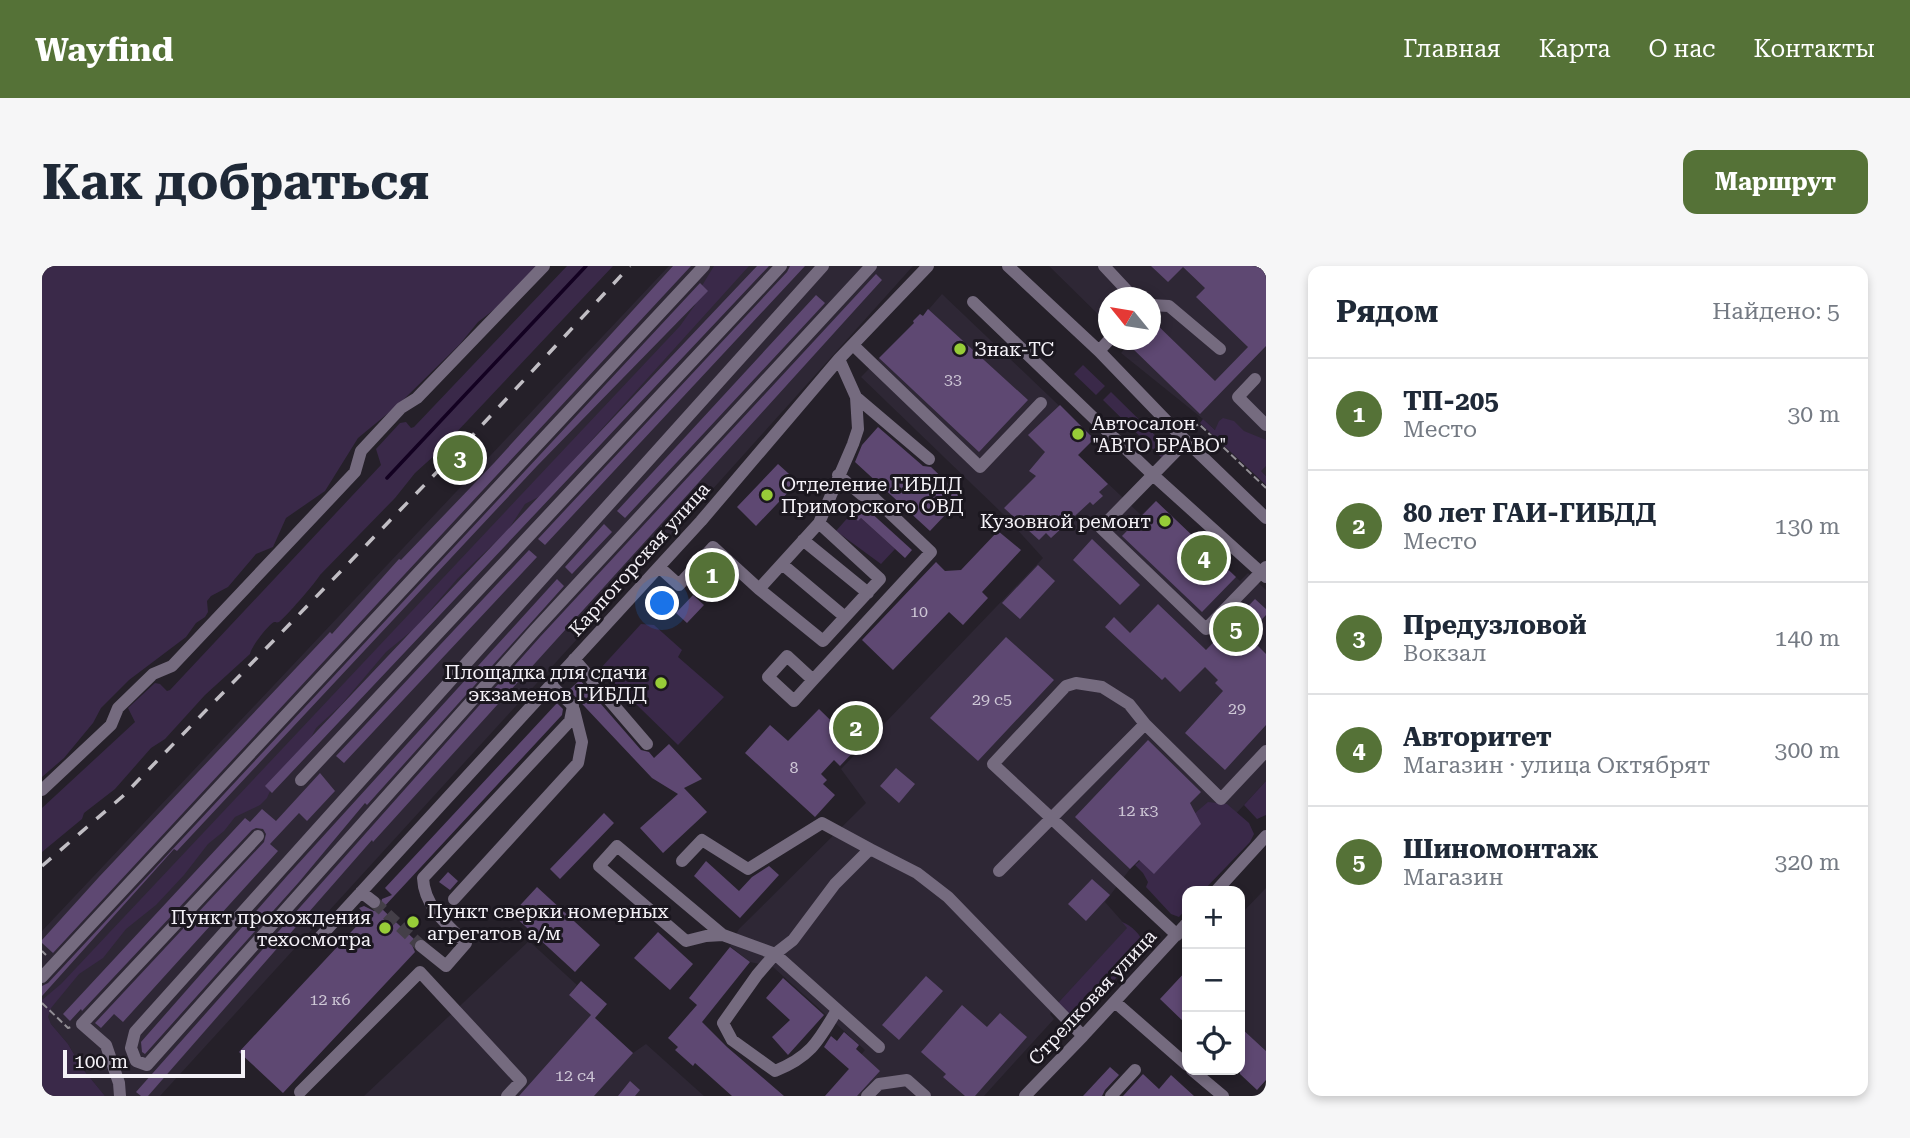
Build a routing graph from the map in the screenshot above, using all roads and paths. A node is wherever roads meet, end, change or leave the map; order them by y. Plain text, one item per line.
1 (544, 266) edge
2 (704, 266) edge
3 (781, 266) edge
4 (823, 266) edge
5 (871, 266) edge
6 (928, 266) edge
7 (1008, 266) edge
8 (1104, 266) edge
9 (1124, 287) edge
10 (973, 302) dead end
11 (1161, 306) edge
12 (853, 345) junction
13 (1220, 349) dead end
14 (1099, 351) joint
15 (839, 359) junction
16 (1255, 379) dead end
17 (856, 397) junction
18 (1041, 403) dead end
19 (1266, 425) edge
20 (1183, 438) junction
21 (929, 459) dead end
22 (838, 475) junction
23 (1153, 475) junction
24 (1266, 488) edge
25 (1266, 519) edge
26 (819, 523) junction
27 (803, 540) junction
28 (782, 564) junction
29 (659, 567) junction
30 (1264, 572) edge
31 (759, 589) junction
32 (868, 593) junction
33 (845, 617) junction
34 (574, 659) junction
35 (813, 680) dead end
36 (551, 685) junction
37 (573, 706) junction
38 (1145, 724) junction
39 (646, 744) dead end
40 (1266, 751) edge
41 (301, 780) dead end
42 (42, 790) edge
43 (1052, 818) junction
44 (258, 836) dead end
45 (1266, 836) edge
46 (870, 849) junction
47 (682, 861) dead end
48 (999, 871) dead end
49 (1221, 886) edge
50 (361, 892) junction
51 (454, 899) dead end
52 (374, 902) tunnel mouth
53 (1182, 929) edge
54 (723, 935) junction
55 (1177, 935) junction
56 (320, 937) dead end
57 (421, 946) tunnel mouth
58 (775, 954) junction
59 (42, 977) edge
60 (1115, 1002) junction
61 (42, 1003) edge
62 (837, 1010) junction
63 (82, 1024) junction
64 (1083, 1036) junction
65 (879, 1047) dead end
66 (1182, 1061) edge
67 (1135, 1070) dead end
68 (1198, 1075) edge
69 (300, 1092) dead end
70 (120, 1096) edge
71 (507, 1096) edge
72 (867, 1096) edge
73 (925, 1096) edge
74 (1025, 1096) edge
75 (1111, 1096) edge
76 (1223, 1096) edge

1 - 42 street
2 - 59 street
3 - 41 street
4 - 5 street
6 - 12 street, Карпогорская улица
7 - 14 street
8 - 9 street
10 - 23 street
11 - 13 street
12 - 15 street, Карпогорская улица
12 - 18 street
14 - 20 street
15 - 17 street
15 - 29 street, Карпогорская улица
16 - 19 street
17 - 21 street
17 - 22 street
20 - 23 street
20 - 24 path
20 - 25 street
22 - 26 street
22 - 35 street
23 - 30 street
23 - 30 street
26 - 27 street
26 - 32 street
27 - 28 street
27 - 32 street
28 - 31 street
28 - 33 street
29 - 31 street
29 - 34 street, Карпогорская улица
31 - 33 street
32 - 33 street
34 - 36 street, Карпогорская улица
34 - 39 street
36 - 37 street
36 - 50 street, Карпогорская улица
37 - 51 street
37 - 57 street
38 - 40 street
38 - 43 street
38 - 43 street
43 - 48 street
43 - 55 street
44 - 63 street
45 - 49 street
46 - 47 street
46 - 58 street
46 - 64 street
50 - 52 street
50 - 56 street, Карпогорская улица
53 - 55 street, Стрелковая улица
54 - 54 street
54 - 58 street
55 - 60 street, Стрелковая улица
58 - 62 street
58 - 62 street
60 - 64 street, Стрелковая улица
60 - 66 street
61 - 63 path
62 - 65 street
63 - 70 street
64 - 74 street, Стрелковая улица
67 - 75 street
68 - 76 street
69 - 71 street
72 - 73 street

